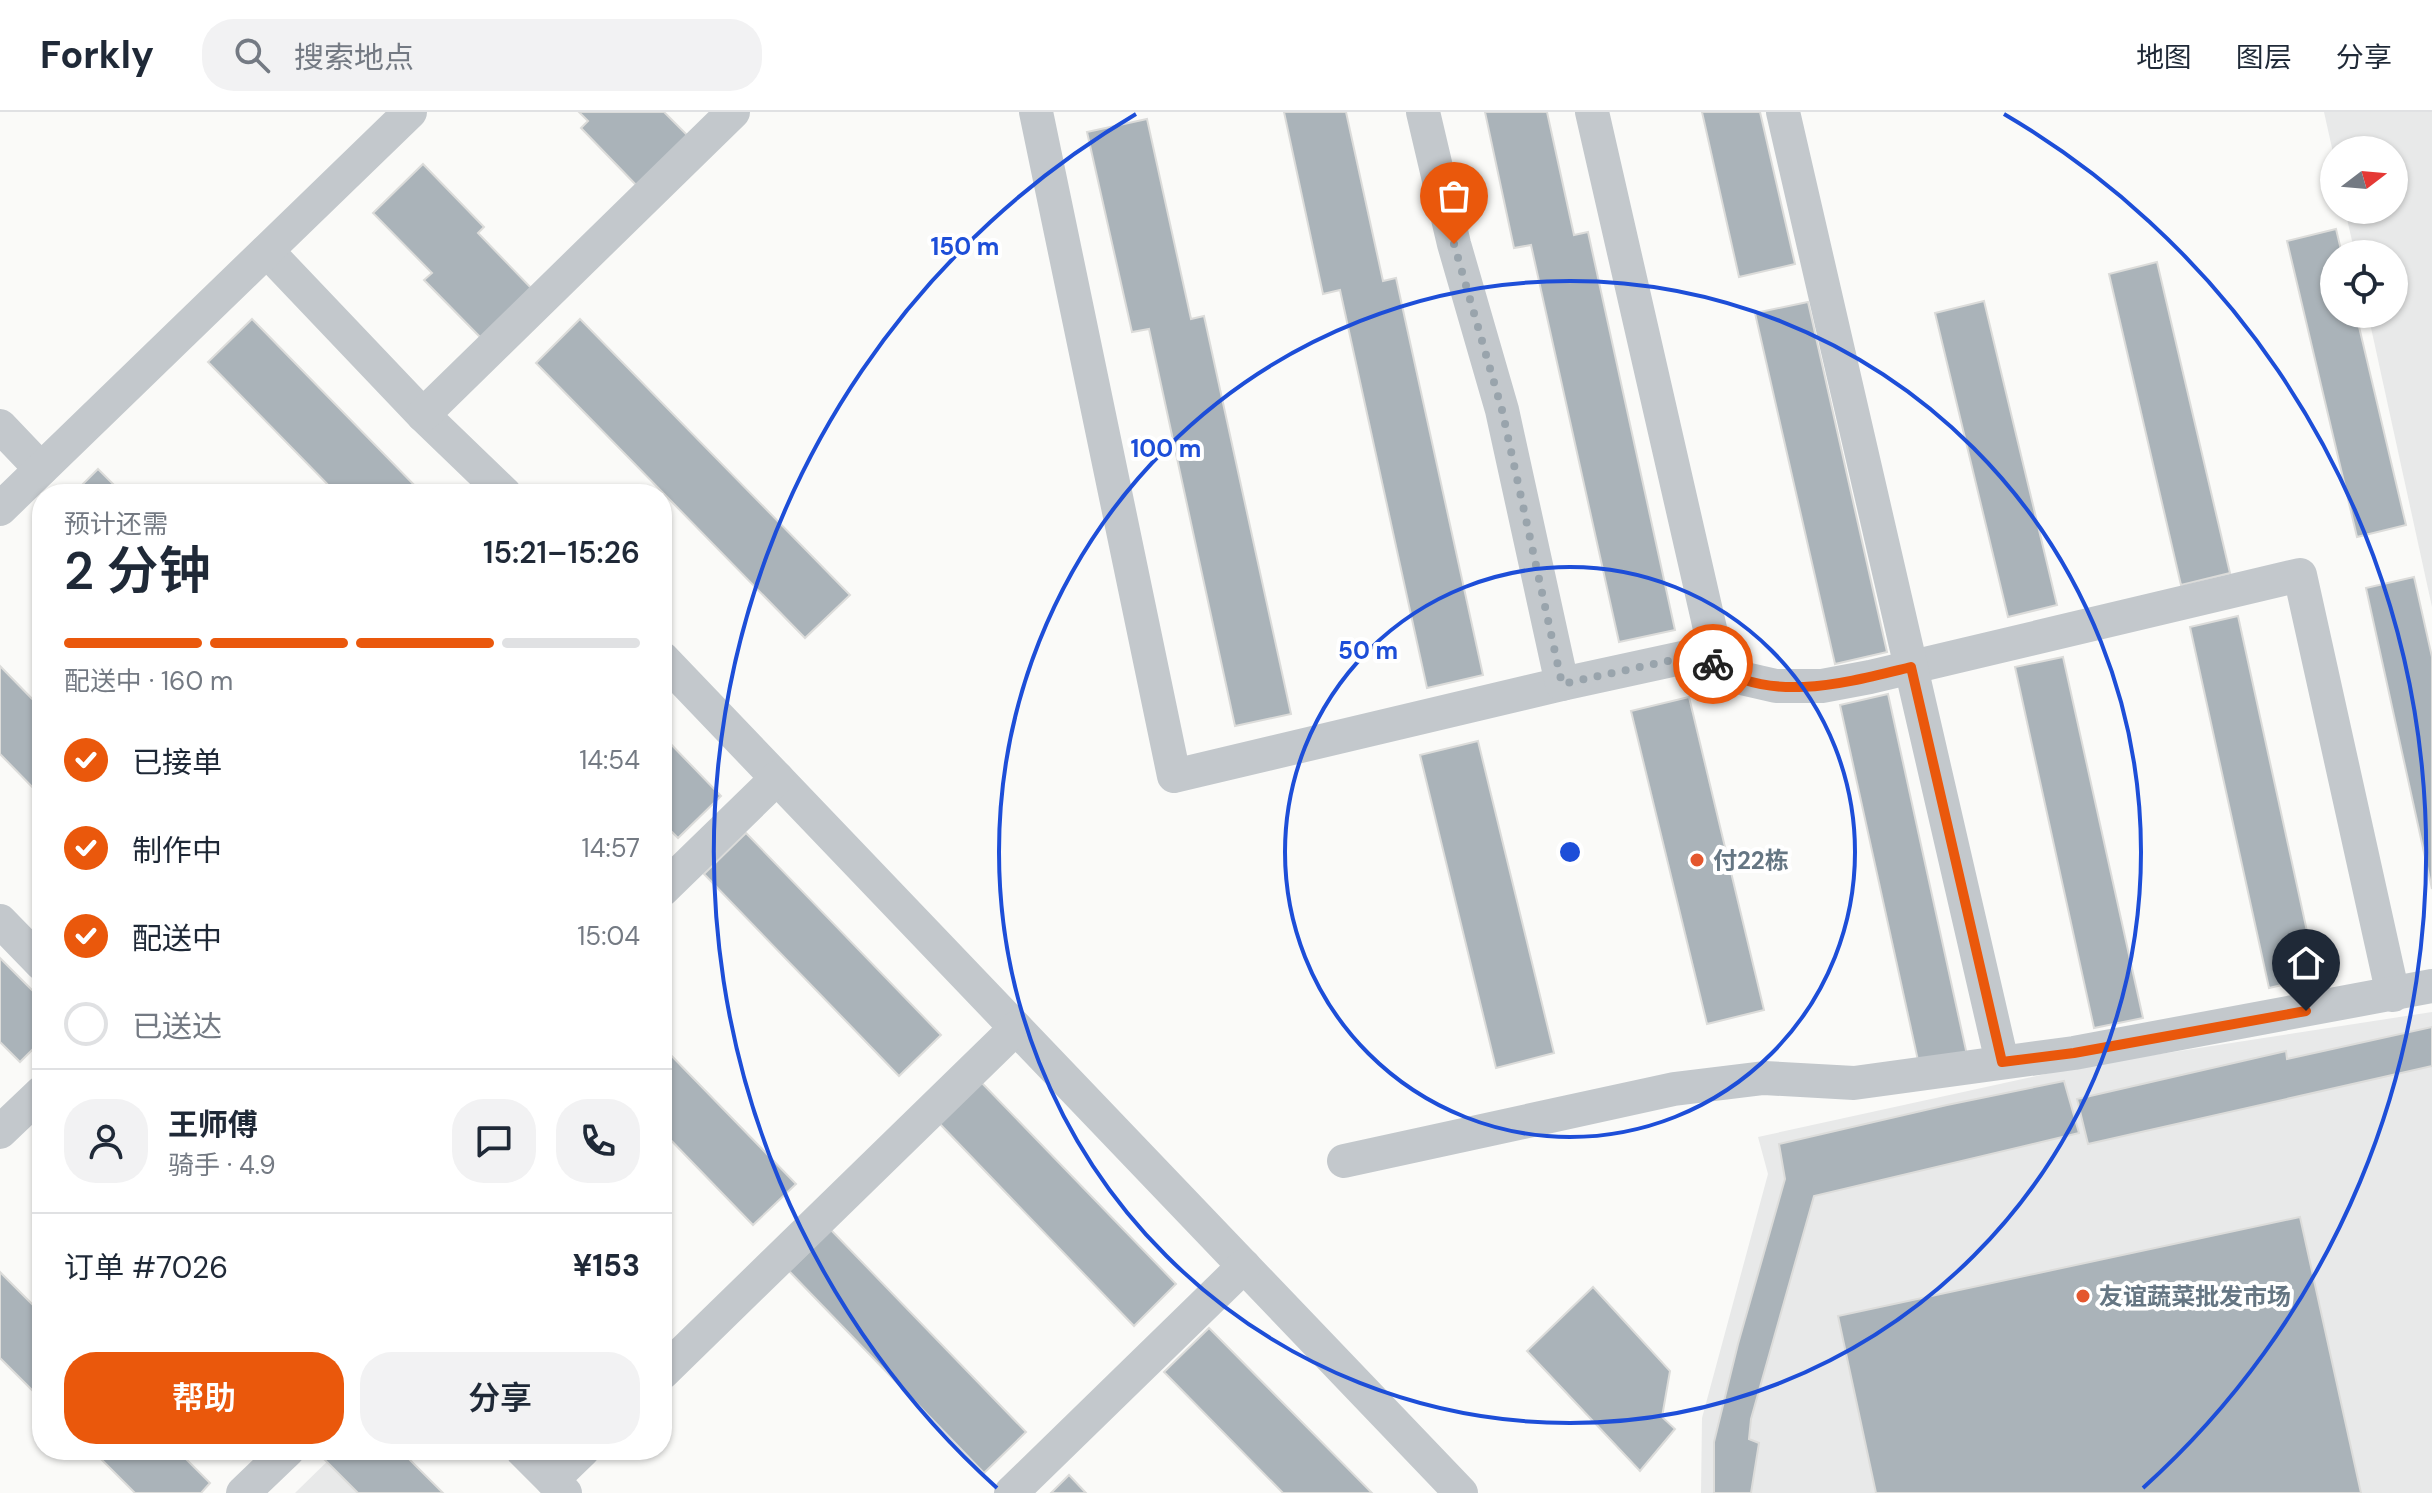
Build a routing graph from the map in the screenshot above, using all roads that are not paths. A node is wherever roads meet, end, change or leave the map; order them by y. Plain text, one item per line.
1 (410, 112) edge
2 (733, 112) edge
3 (1423, 112) edge
4 (1592, 112) edge
5 (1783, 112) edge
6 (1041, 113) edge
7 (267, 251) junction
8 (423, 415) junction
9 (0, 426) edge
10 (41, 469) junction
11 (495, 484) edge
12 (0, 509) edge
13 (1700, 654) junction
14 (1911, 667) junction
15 (672, 668) edge
16 (1562, 684) junction
17 (777, 778) junction
18 (672, 880) edge
19 (0, 921) edge
20 (32, 952) edge
21 (2432, 986) edge
22 (2393, 995) junction
23 (1016, 1028) junction
24 (2002, 1062) junction
25 (32, 1102) edge
26 (0, 1132) edge
27 (1344, 1161) dead end
28 (1244, 1266) junction
29 (672, 1363) edge
30 (278, 1460) edge
31 (532, 1460) edge
32 (577, 1460) edge
33 (559, 1487) edge
34 (243, 1493) edge
35 (1011, 1493) edge
36 (1461, 1493) edge

1 - 7 street
2 - 8 street
3 - 16 street
4 - 13 street
5 - 14 street
6 - 16 street
7 - 8 street
7 - 10 street
8 - 11 street
9 - 10 street
10 - 12 street
13 - 14 street
13 - 16 street
14 - 22 street
14 - 24 street
15 - 17 street
17 - 18 street
17 - 23 street
19 - 20 street
21 - 22 street
22 - 24 street
23 - 28 street
23 - 29 street
24 - 27 street
25 - 26 street
28 - 35 street
28 - 36 street
30 - 34 street
31 - 33 street
32 - 33 street

